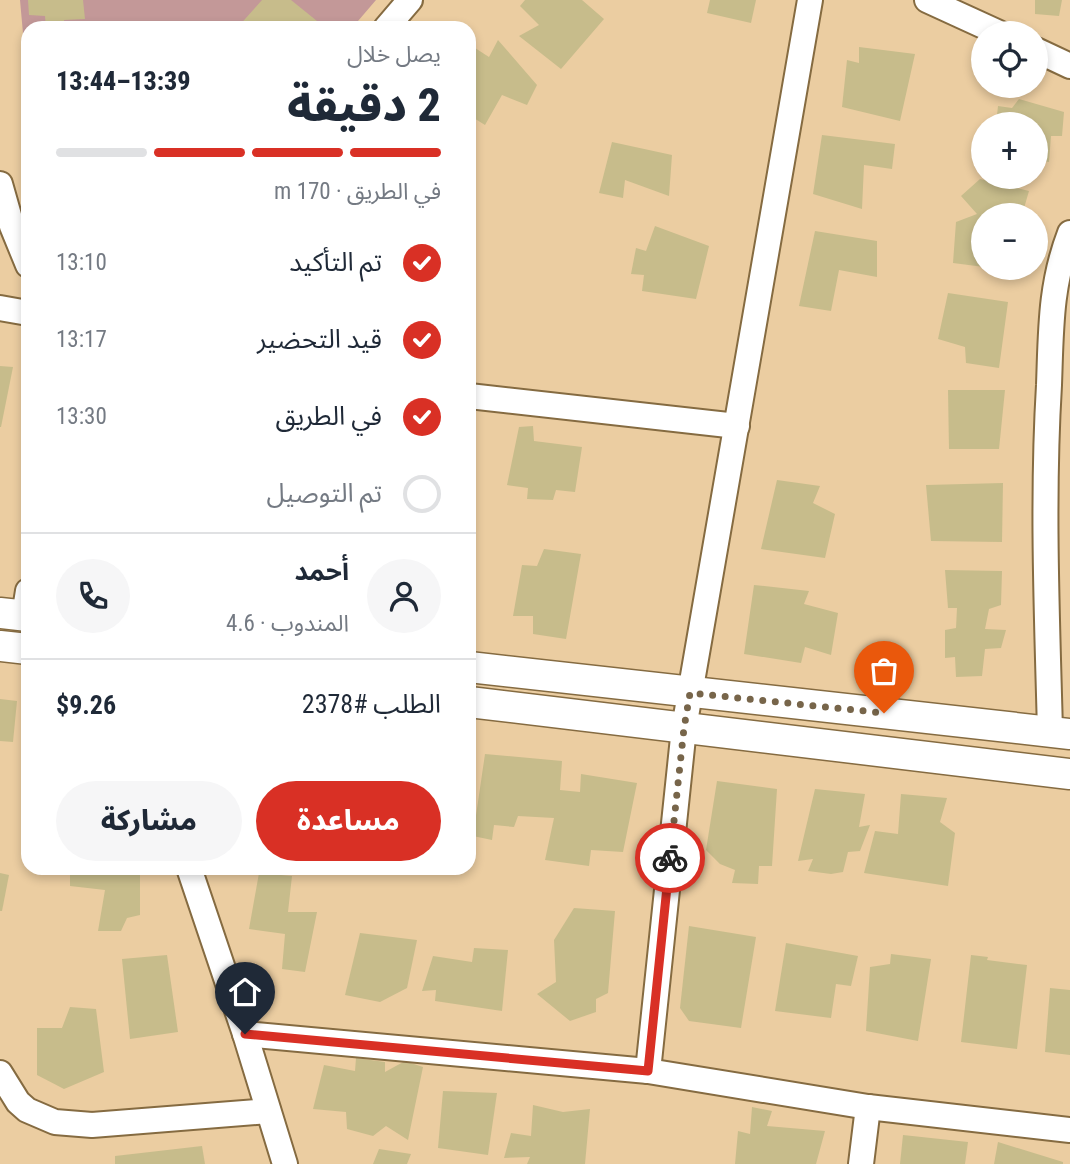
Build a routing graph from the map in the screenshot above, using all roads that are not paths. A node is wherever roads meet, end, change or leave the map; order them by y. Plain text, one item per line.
1 (410, 0) edge
2 (810, 0) edge
3 (927, 0) edge
4 (392, 21) edge
5 (973, 21) edge
6 (1048, 56) edge
7 (1070, 66) edge
8 (0, 184) edge
9 (1070, 233) edge
10 (21, 248) edge
11 (0, 308) edge
12 (21, 312) edge
13 (476, 397) edge
14 (737, 426) junction
15 (0, 646) edge
16 (21, 648) edge
17 (476, 668) edge
18 (690, 693) junction
19 (476, 703) edge
20 (684, 728) junction
21 (1060, 732) edge
22 (1070, 774) edge
23 (190, 875) edge
24 (245, 1034) junction
25 (648, 1071) junction
26 (0, 1073) edge
27 (867, 1107) junction
28 (268, 1111) junction
29 (1070, 1130) edge
30 (285, 1164) edge
31 (861, 1164) edge

1 - 4 street
2 - 14 street
3 - 5 street
6 - 7 street
8 - 10 street
9 - 21 street
11 - 12 street
13 - 14 street
14 - 18 street
15 - 16 main road
17 - 18 main road
18 - 20 street
18 - 21 main road
19 - 20 main road
20 - 22 main road
20 - 25 street
23 - 24 street
24 - 25 street
24 - 28 street
25 - 27 street
26 - 28 street
27 - 29 street
27 - 31 street
28 - 30 street

